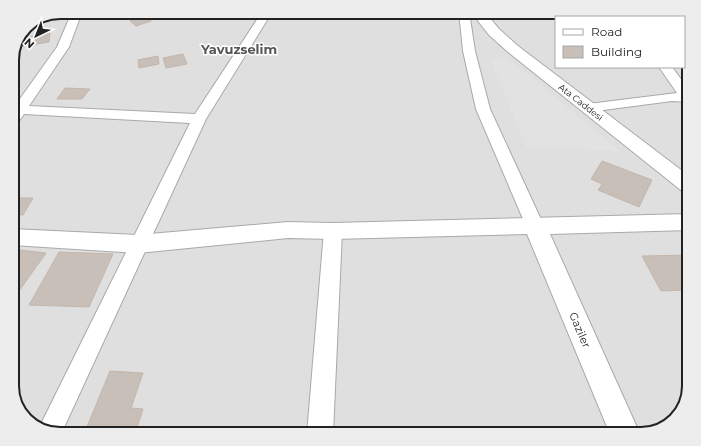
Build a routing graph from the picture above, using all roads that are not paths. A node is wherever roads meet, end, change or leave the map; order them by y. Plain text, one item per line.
1 (74, 19) edge
2 (263, 19) edge
3 (472, 19) edge
4 (477, 19) edge
5 (666, 68) edge
6 (682, 90) edge
7 (682, 98) edge
8 (588, 108) junction
9 (19, 111) edge
10 (19, 115) edge
11 (199, 119) junction
12 (682, 181) edge
13 (682, 222) edge
14 (534, 226) junction
15 (333, 231) junction
16 (19, 237) edge
17 (138, 244) junction
18 (52, 427) edge
19 (320, 427) edge
20 (622, 427) edge

1 - 9 street
2 - 11 street
3 - 14 street
4 - 8 street, Ata Caddesi
5 - 6 street
7 - 8 street
8 - 12 street, Ata Caddesi
10 - 11 street
11 - 17 street
13 - 14 street
14 - 15 street
14 - 20 street, Gaziler
15 - 17 street
15 - 19 street
16 - 17 street
17 - 18 street

